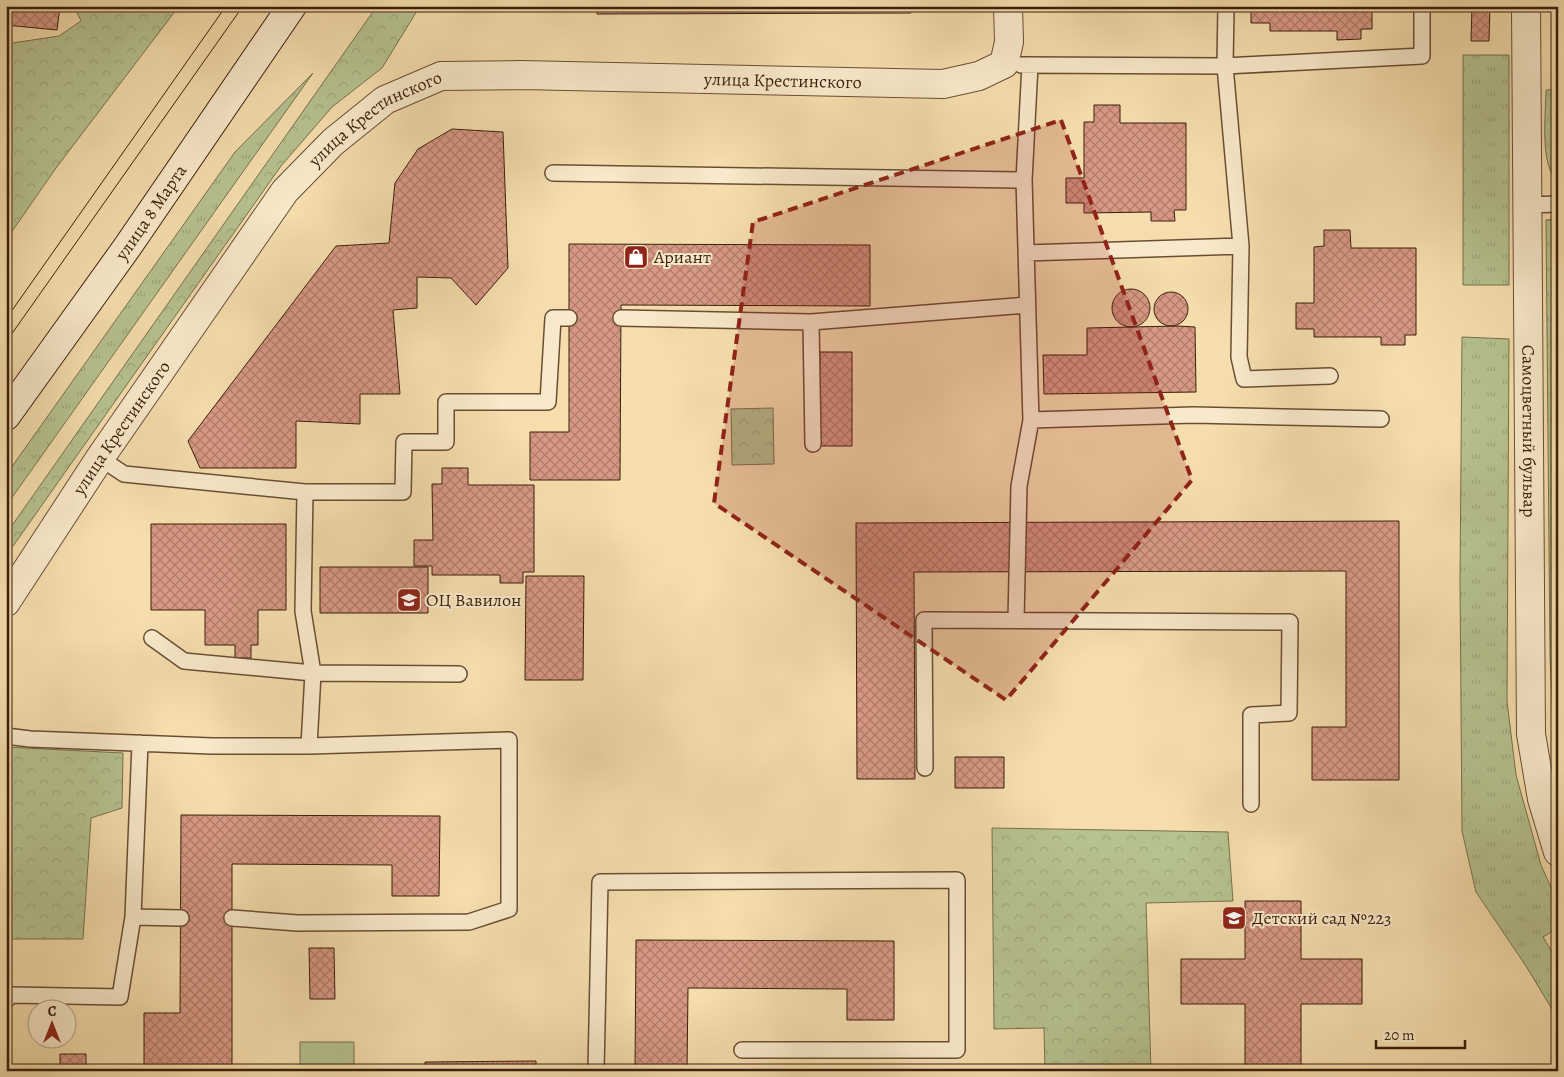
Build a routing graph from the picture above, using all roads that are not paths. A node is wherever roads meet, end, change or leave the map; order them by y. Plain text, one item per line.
1 (292, 6) edge
2 (1008, 6) edge
3 (1226, 6) edge
4 (1422, 6) edge
5 (1526, 6) edge
6 (1017, 65) junction
7 (1225, 66) junction
8 (553, 173) dead end
9 (1024, 180) junction
10 (1558, 204) edge
11 (1528, 205) junction
12 (1241, 246) junction
13 (1026, 253) junction
14 (1027, 306) junction
15 (569, 318) dead end
16 (621, 318) dead end
17 (810, 322) junction
18 (1330, 376) dead end
19 (6, 416) edge
20 (1380, 419) dead end
21 (1031, 420) junction
22 (813, 444) dead end
23 (100, 458) junction
24 (305, 492) junction
25 (6, 602) edge
26 (1016, 620) junction
27 (152, 638) dead end
28 (313, 673) junction
29 (459, 674) dead end
30 (6, 736) edge
31 (140, 743) junction
32 (309, 746) junction
33 (925, 768) dead end
34 (1251, 804) dead end
35 (1558, 852) edge
36 (133, 918) junction
37 (181, 918) dead end
38 (232, 918) dead end
39 (6, 1000) edge
40 (742, 1050) dead end
41 (596, 1071) edge

1 - 19 street, улица 8 Марта
2 - 6 street
3 - 7 lane
4 - 7 lane
5 - 11 street, Самоцветный бульвар
6 - 7 lane
6 - 9 lane
6 - 23 street, улица Крестинского
7 - 12 lane
8 - 9 lane
9 - 13 lane
10 - 11 lane
11 - 35 street, Самоцветный бульвар
12 - 13 lane
12 - 18 lane
13 - 14 lane
14 - 17 lane
14 - 21 lane
15 - 24 lane
16 - 17 lane
17 - 22 lane
20 - 21 lane
21 - 26 lane
23 - 24 lane
23 - 25 street, улица Крестинского
24 - 28 lane
26 - 33 lane
26 - 34 lane
27 - 28 lane
28 - 29 lane
28 - 32 lane
30 - 31 lane
31 - 32 lane
31 - 36 lane
32 - 38 lane
36 - 37 lane
36 - 39 lane
40 - 41 lane

